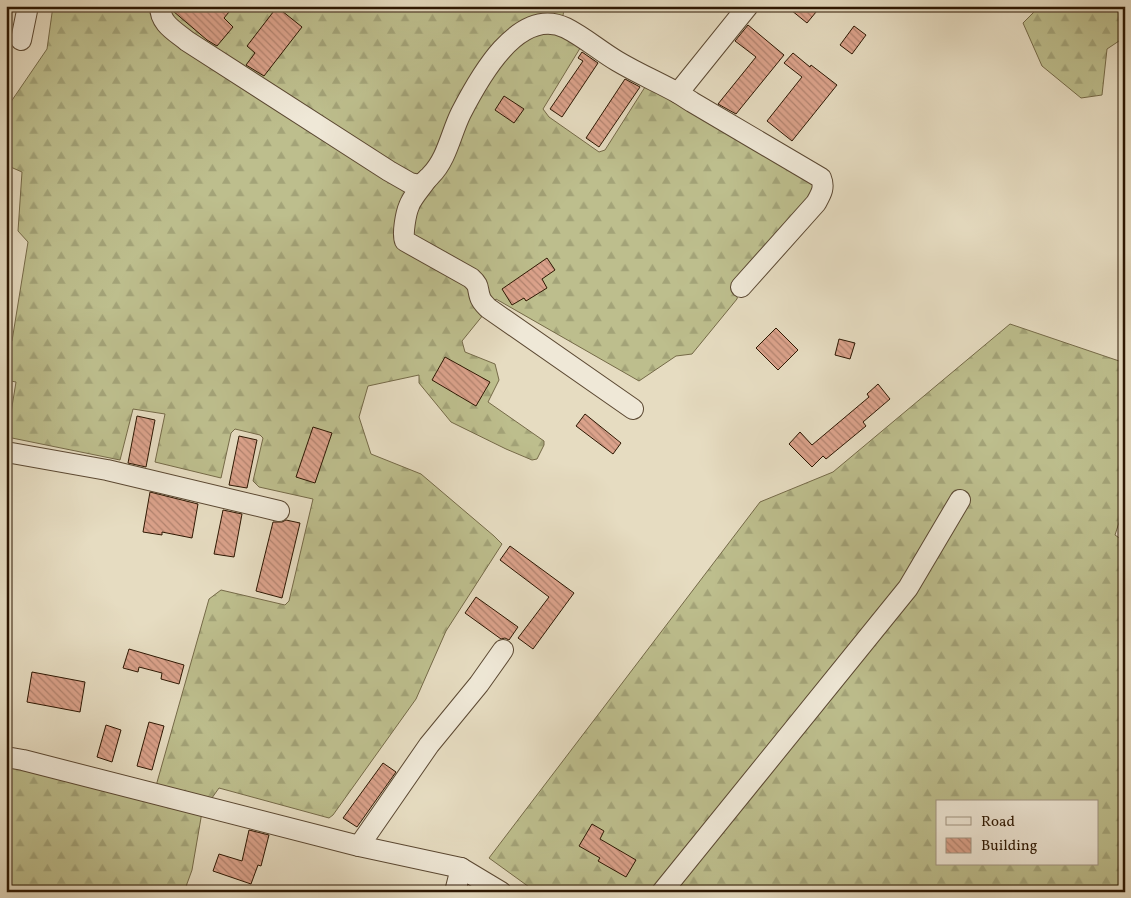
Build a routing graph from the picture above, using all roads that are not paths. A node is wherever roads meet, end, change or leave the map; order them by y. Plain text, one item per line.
1 (28, 6) edge
2 (160, 6) edge
3 (748, 6) edge
4 (21, 40) dead end
5 (678, 93) junction
6 (427, 179) junction
7 (741, 286) dead end
8 (633, 409) dead end
9 (6, 452) edge
10 (960, 500) dead end
11 (279, 511) dead end
12 (503, 650) dead end
13 (6, 757) edge
14 (359, 846) junction
15 (461, 868) junction
16 (456, 892) edge
17 (501, 892) edge
18 (662, 892) edge

1 - 4 street
2 - 6 street
3 - 5 street
5 - 6 street
5 - 7 street
6 - 8 street
9 - 11 street
10 - 18 street
12 - 14 street
13 - 14 street
14 - 15 street
15 - 16 street
15 - 17 street

